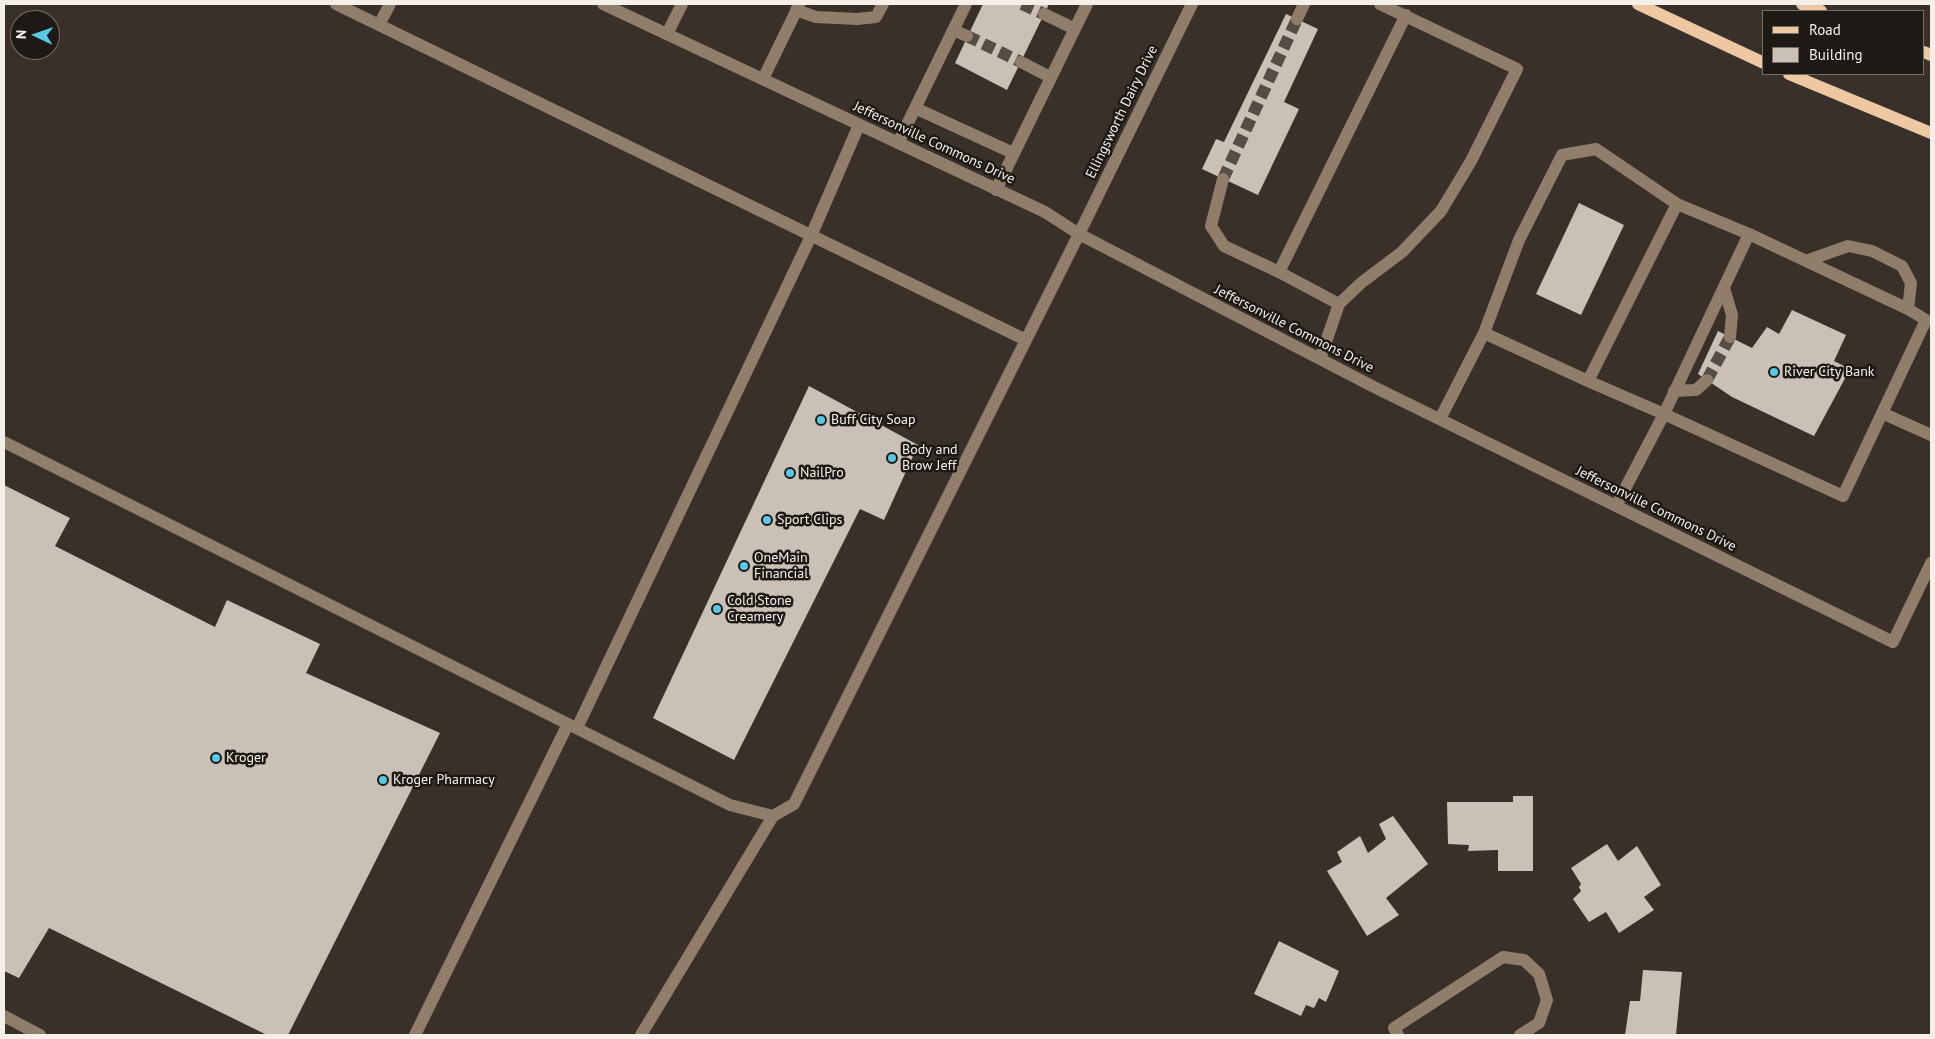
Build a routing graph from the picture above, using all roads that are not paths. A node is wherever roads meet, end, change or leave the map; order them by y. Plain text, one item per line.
1 (336, 4) edge
2 (390, 4) edge
3 (603, 4) edge
4 (682, 4) edge
5 (883, 4) edge
6 (966, 4) edge
7 (1087, 4) edge
8 (1192, 4) edge
9 (1304, 4) edge
10 (1380, 4) edge
11 (1638, 4) edge
12 (1802, 4) edge
13 (798, 7) edge
14 (1818, 10) edge
15 (1044, 14) tunnel mouth
16 (1406, 15) junction
17 (1297, 19) tunnel mouth
18 (379, 25) junction
19 (1075, 29) junction
20 (953, 30) junction
21 (667, 34) junction
22 (967, 36) tunnel mouth
23 (1021, 62) tunnel mouth
24 (1762, 62) edge
25 (1791, 75) edge
26 (1050, 77) junction
27 (763, 79) junction
28 (915, 108) junction
29 (859, 125) junction
30 (1931, 133) edge
31 (898, 143) junction
32 (1013, 153) junction
33 (1223, 179) tunnel mouth
34 (996, 190) junction
35 (1677, 204) junction
36 (1079, 234) junction
37 (1749, 234) junction
38 (811, 236) junction
39 (1806, 261) junction
40 (1280, 272) junction
41 (1724, 288) junction
42 (1339, 304) junction
43 (1908, 310) junction
44 (1484, 333) junction
45 (1730, 337) tunnel mouth
46 (1026, 340) junction
47 (1320, 359) junction
48 (1707, 380) tunnel mouth
49 (1588, 381) junction
50 (1674, 391) junction
51 (1882, 413) junction
52 (1664, 414) junction
53 (1440, 419) junction
54 (1931, 435) edge
55 (4, 442) edge
56 (1616, 506) junction
57 (1931, 563) edge
58 (572, 726) junction
59 (772, 816) junction
60 (4, 1016) edge
61 (40, 1035) edge
62 (415, 1035) edge
63 (641, 1035) edge
64 (1398, 1035) edge
65 (1520, 1035) edge

1 - 18 street
2 - 18 street
3 - 21 street, Jeffersonville Commons Drive
4 - 21 street
5 - 13 street
6 - 20 street
7 - 19 street
8 - 36 street, Ellingsworth Dairy Drive
9 - 17 street
10 - 16 street
11 - 24 main road
12 - 14 main road
13 - 27 street
15 - 19 street
16 - 40 street
16 - 42 street
18 - 38 street
19 - 26 street
20 - 22 street
20 - 28 street
21 - 27 street, Jeffersonville Commons Drive
23 - 26 street
25 - 30 main road
26 - 32 street
27 - 29 street, Jeffersonville Commons Drive
28 - 31 street
28 - 32 street
29 - 31 street, Jeffersonville Commons Drive
29 - 38 street
31 - 34 street, Jeffersonville Commons Drive
32 - 34 street
33 - 40 street
34 - 36 street, Jeffersonville Commons Drive
35 - 37 street
35 - 44 street
35 - 49 street
36 - 46 street, Ellingsworth Dairy Drive
36 - 47 street, Jeffersonville Commons Drive
37 - 39 street
37 - 41 street
38 - 46 street
38 - 58 street
39 - 43 street
39 - 43 street
40 - 42 street
41 - 45 street
41 - 50 street
42 - 47 street
43 - 51 street
44 - 49 street
44 - 53 street
46 - 59 street, Ellingsworth Dairy Drive
47 - 53 street, Jeffersonville Commons Drive
48 - 50 street
49 - 52 street
50 - 52 street
51 - 52 street
51 - 54 street
52 - 56 street
53 - 56 street, Jeffersonville Commons Drive
55 - 58 street
56 - 57 street, Jeffersonville Commons Drive
58 - 59 street
58 - 62 street
59 - 63 street
60 - 61 street
64 - 65 street

